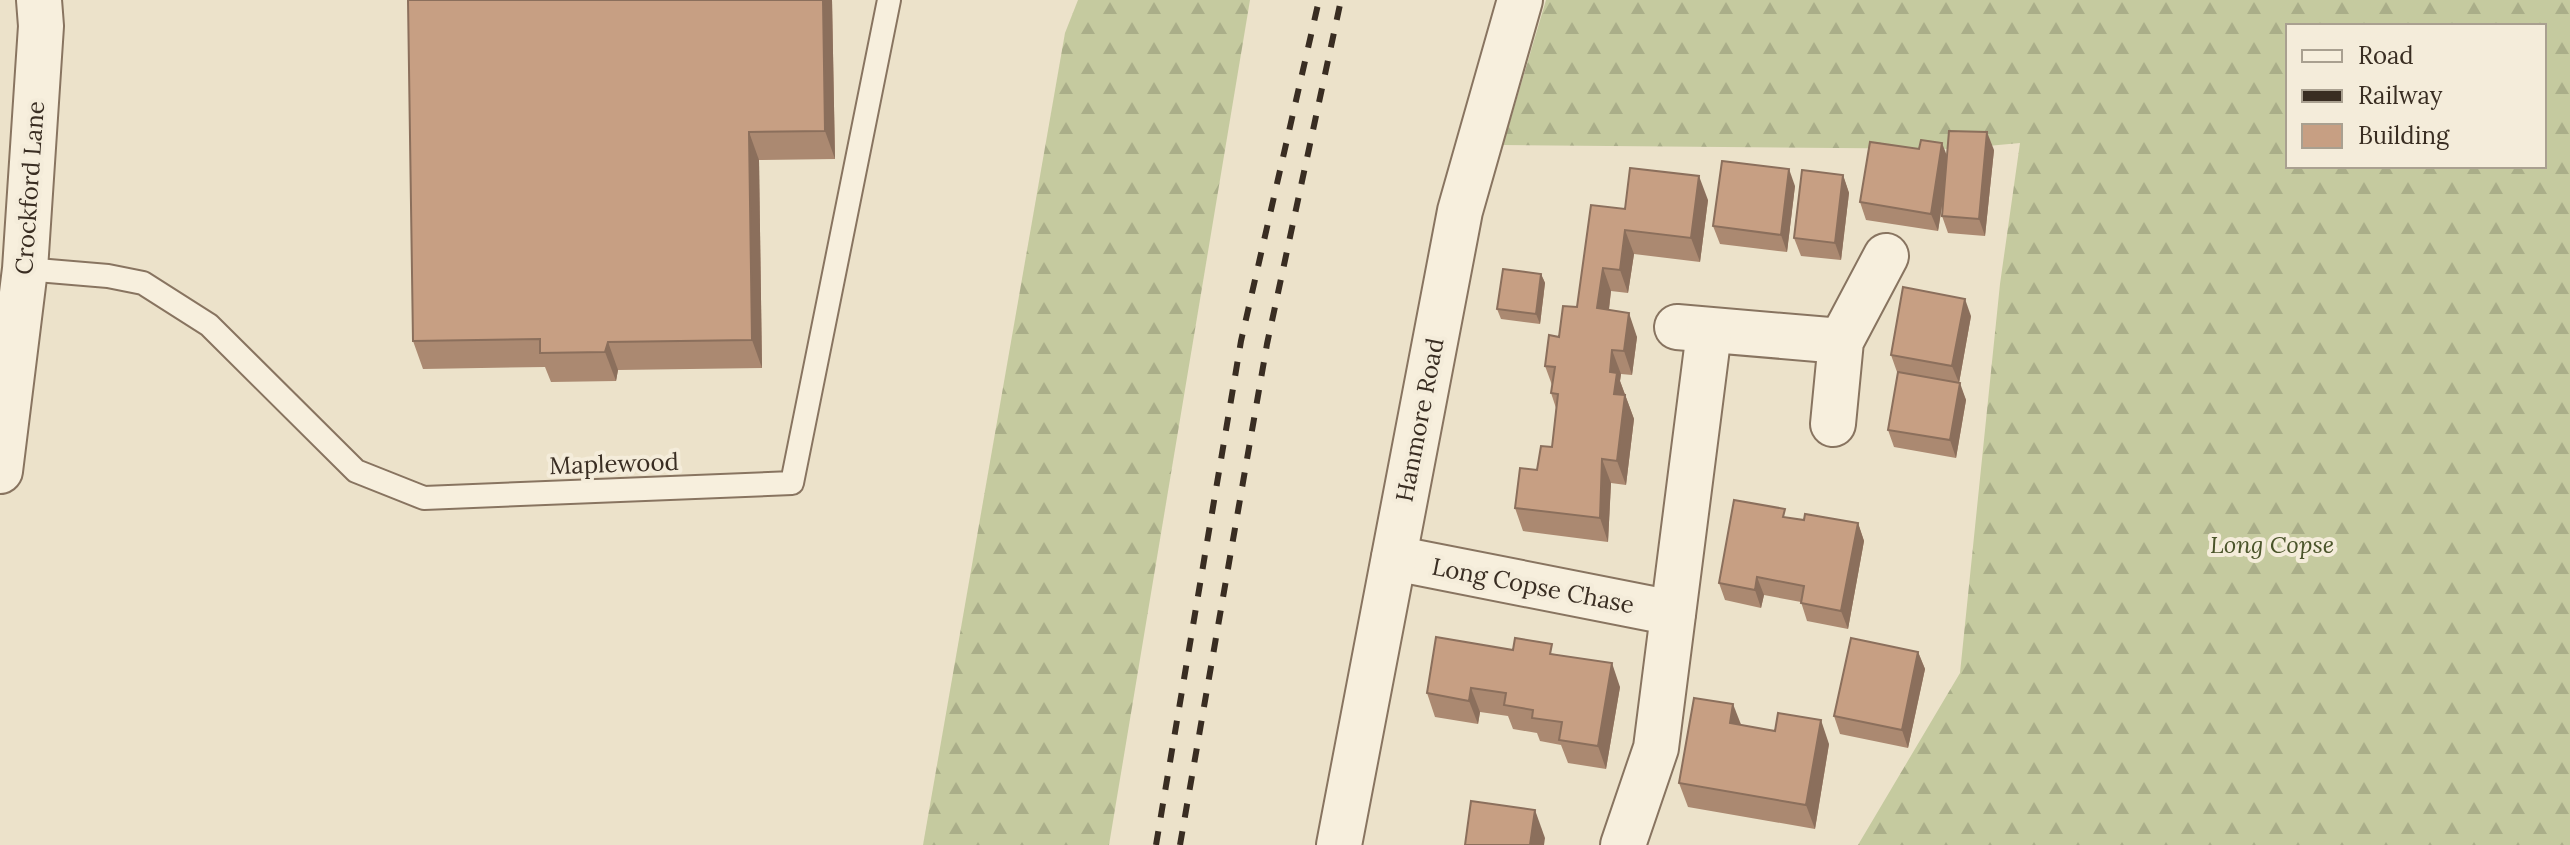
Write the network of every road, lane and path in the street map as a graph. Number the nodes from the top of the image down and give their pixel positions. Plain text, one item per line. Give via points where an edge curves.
1 (39, 0) edge
2 (889, 0) edge
3 (1520, 0) edge
4 (1886, 256) dead end
5 (25, 269) junction
6 (1841, 341) junction
7 (1833, 424) dead end
8 (0, 471) edge
9 (1394, 558) junction
10 (1673, 613) junction
11 (1339, 845) edge
12 (1623, 845) edge

1 - 5 street, Crockford Lane
2 - 5 lane, Maplewood via 792,483 424,498 356,471 209,325 143,283
3 - 9 street, Hanmore Road via 1460,211
4 - 6 street
5 - 8 street, Crockford Lane
6 - 7 street
6 - 10 street via 1693,329
9 - 10 street, Long Copse Chase
9 - 11 street, Hanmore Road
10 - 12 street via 1656,748

